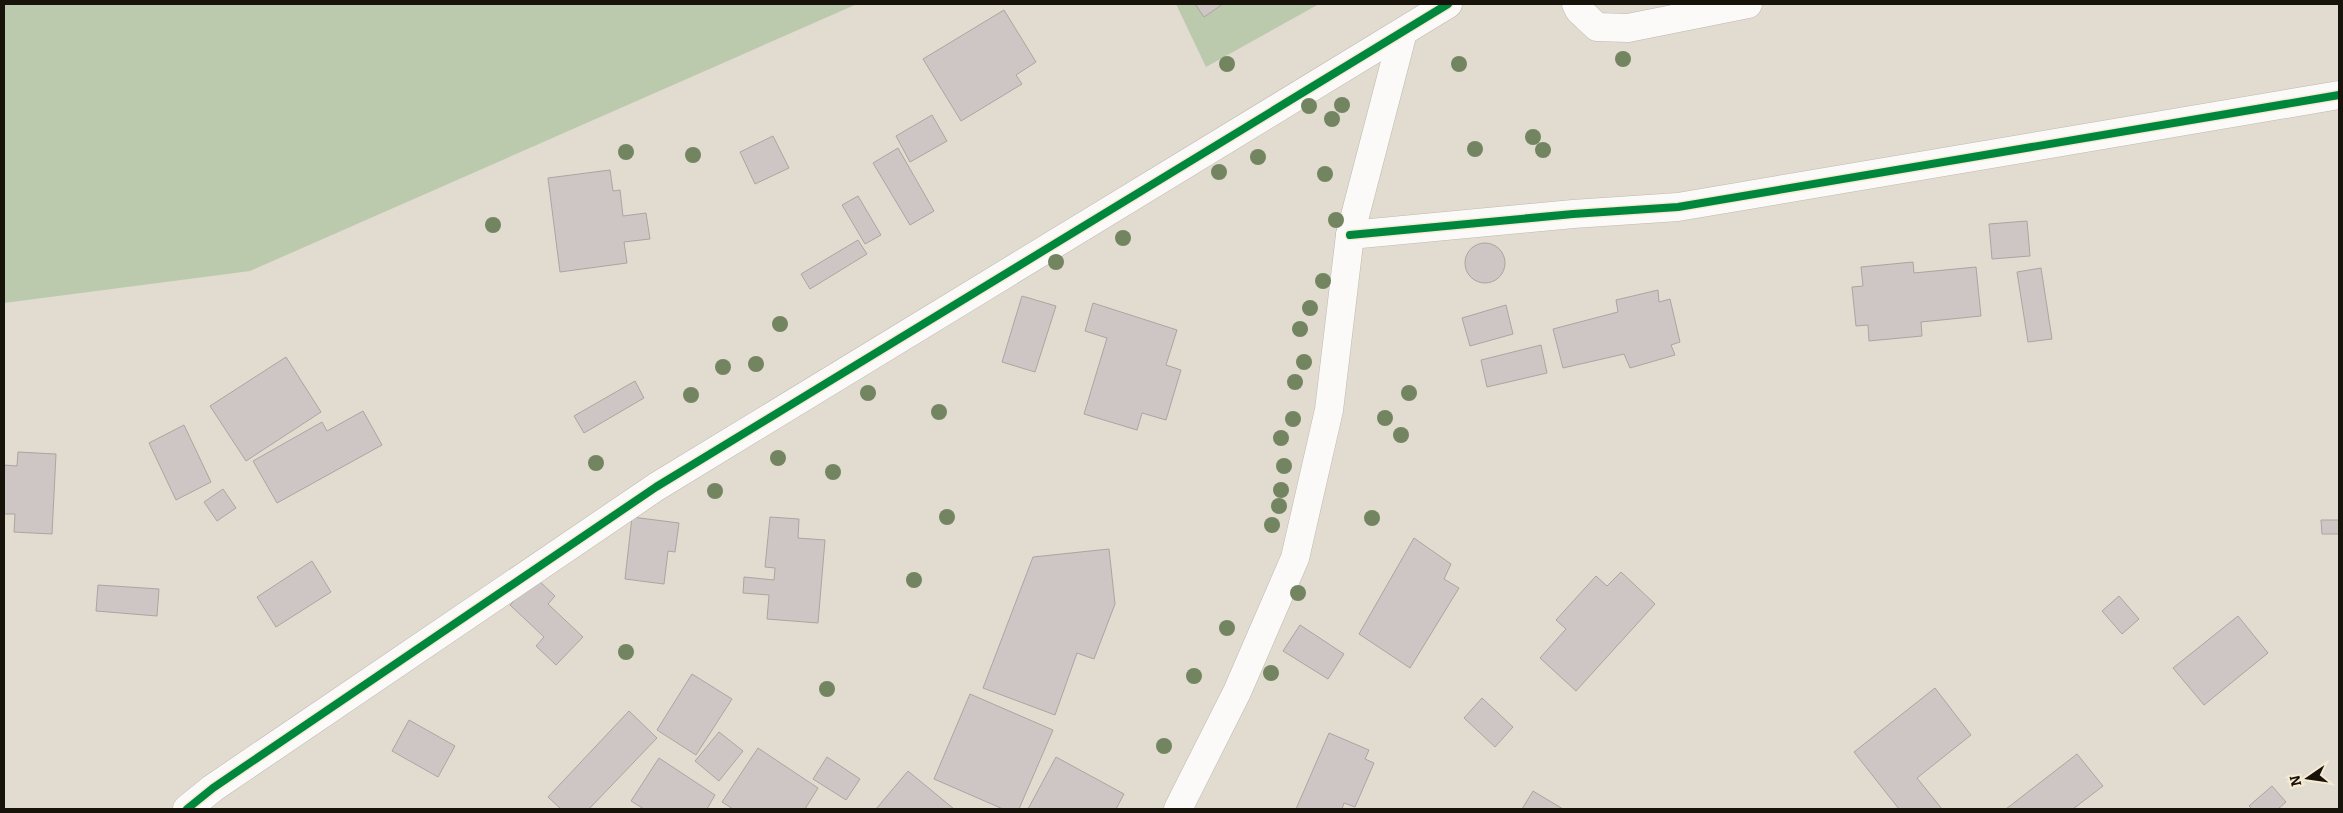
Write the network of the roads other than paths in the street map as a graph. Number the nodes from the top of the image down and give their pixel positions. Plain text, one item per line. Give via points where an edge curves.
1 (1448, 4) edge
2 (1576, 4) edge
3 (1748, 4) edge
4 (1403, 32) junction
5 (2339, 95) edge
6 (1350, 236) junction
7 (187, 809) edge
8 (1178, 809) edge

1 - 4 street
2 - 3 street via 1597,27 1628,28
4 - 6 street
4 - 7 street via 656,487 213,788
5 - 6 street via 1678,207
6 - 8 street via 1330,410 1295,558 1237,692

